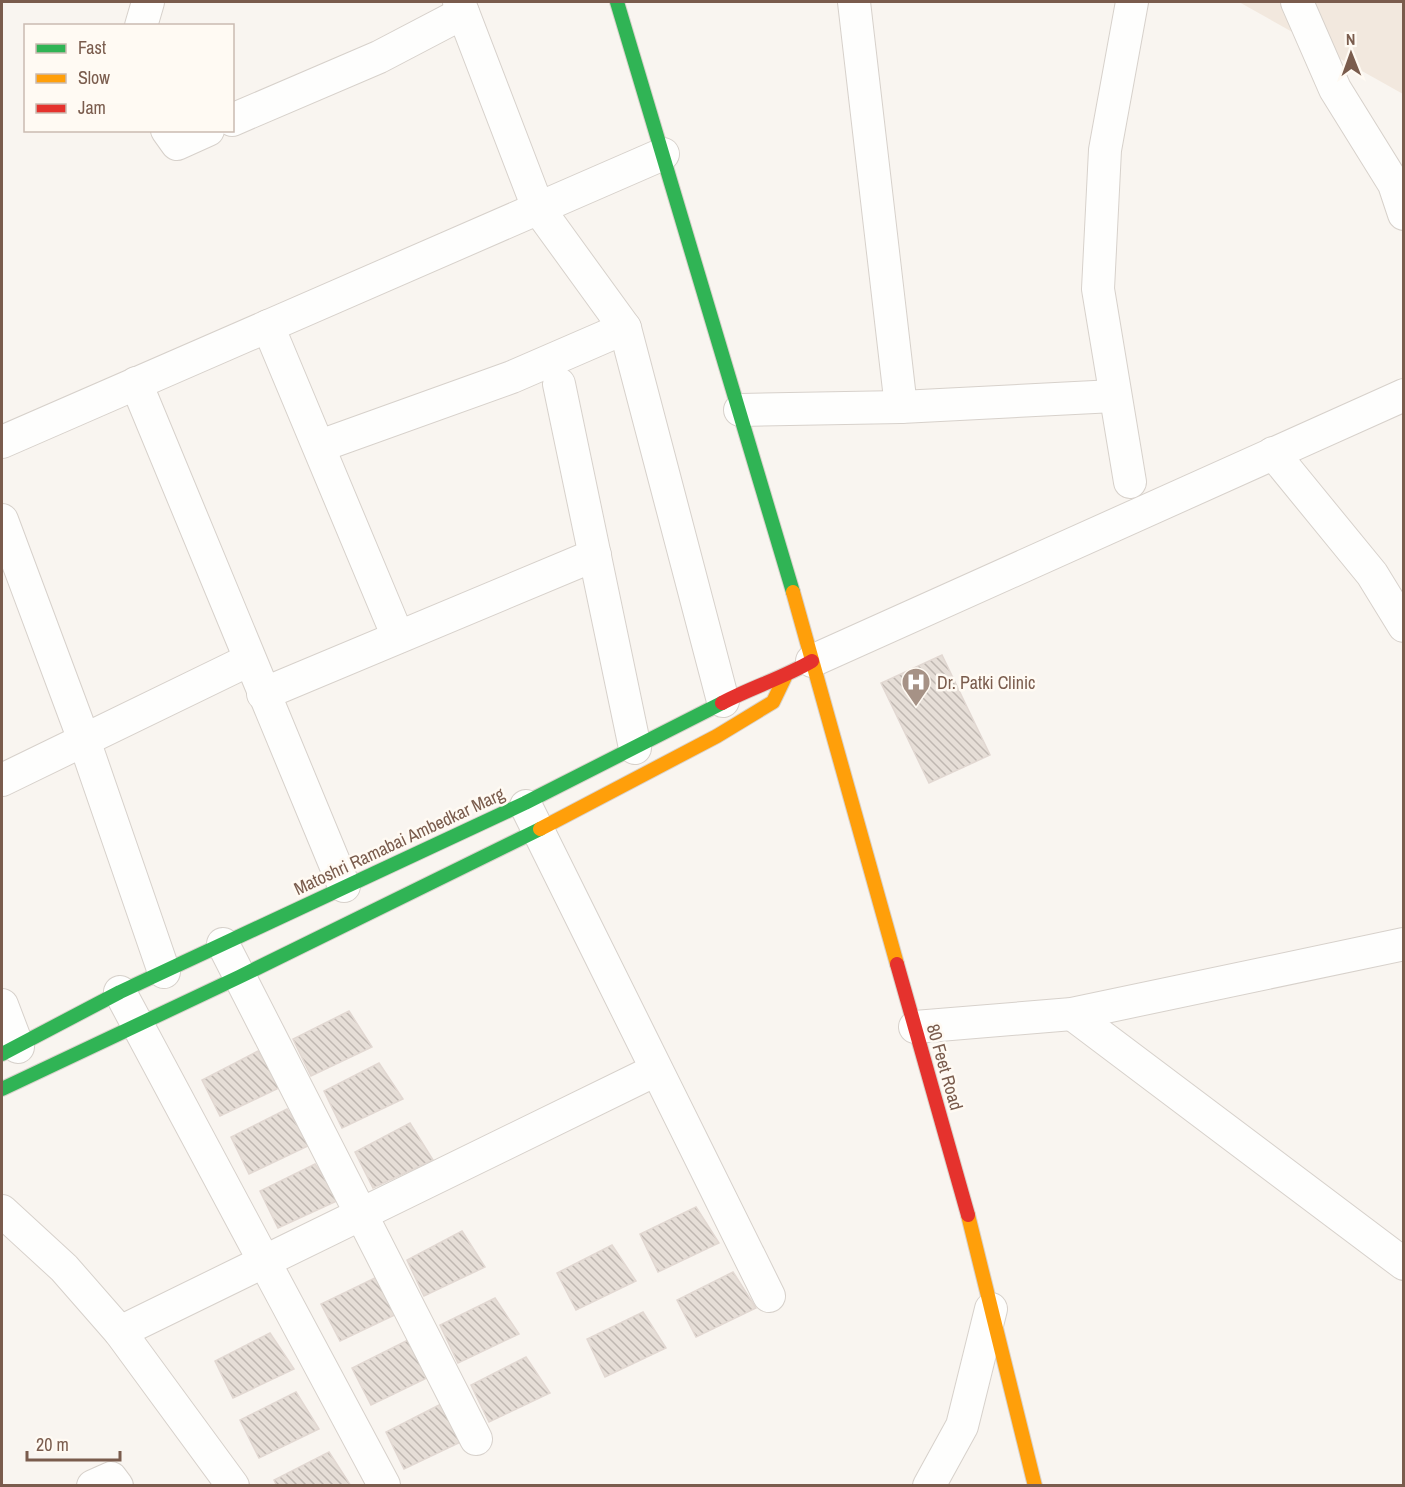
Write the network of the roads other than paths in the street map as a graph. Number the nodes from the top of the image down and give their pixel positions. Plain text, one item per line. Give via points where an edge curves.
1 (148, 2) edge
2 (617, 2) edge
3 (854, 2) edge
4 (1132, 2) edge
5 (1297, 2) edge
6 (461, 7) edge
7 (142, 24) edge
8 (234, 119) edge
9 (168, 132) edge
10 (204, 132) edge
11 (663, 154) junction
12 (538, 208) junction
13 (1404, 214) edge
14 (268, 326) junction
15 (625, 328) junction
16 (136, 383) junction
17 (559, 384) dead end
18 (1404, 394) edge
19 (1114, 396) junction
20 (901, 407) junction
21 (740, 410) junction
22 (2, 442) edge
23 (320, 446) junction
24 (1273, 453) junction
25 (1130, 482) dead end
26 (2, 520) edge
27 (595, 555) junction
28 (1404, 626) edge
29 (398, 637) junction
30 (249, 660) junction
31 (812, 661) junction
32 (785, 677) junction
33 (263, 694) junction
34 (723, 701) junction
35 (84, 740) junction
36 (635, 748) junction
37 (2, 780) edge
38 (525, 803) junction
39 (538, 830) junction
40 (344, 886) junction
41 (223, 944) junction
42 (1404, 944) edge
43 (164, 972) junction
44 (239, 977) junction
45 (120, 992) junction
46 (2, 1005) edge
47 (1072, 1014) junction
48 (137, 1023) junction
49 (915, 1027) junction
50 (10, 1051) edge
51 (656, 1070) junction
52 (2, 1089) edge
53 (2, 1211) edge
54 (359, 1215) junction
55 (264, 1262) junction
56 (1404, 1264) edge
57 (769, 1296) dead end
58 (991, 1309) junction
59 (120, 1332) junction
60 (476, 1439) dead end
61 (93, 1485) edge
62 (117, 1485) edge
63 (233, 1485) edge
64 (384, 1485) edge
65 (929, 1485) edge
66 (1035, 1485) edge

1 - 7 street
2 - 11 street, 80 Feet Road
3 - 20 street
4 - 19 street via 1106,150 1098,290
5 - 13 street via 1335,89 1394,184
6 - 8 street via 379,57
6 - 12 street
9 - 10 street via 177,144
11 - 12 street
11 - 21 street, 80 Feet Road
12 - 14 street
12 - 15 street
14 - 16 street
14 - 23 street
15 - 23 street via 512,376
15 - 34 street
16 - 22 street
16 - 30 street
17 - 27 street
18 - 24 street
19 - 20 street
19 - 25 street
20 - 21 street
21 - 31 street, 80 Feet Road
23 - 29 street
24 - 28 street via 1372,574
24 - 31 street
26 - 35 street
27 - 29 street
27 - 36 street
29 - 33 street
30 - 33 street
30 - 35 street
31 - 32 street, Matoshri Ramabai Ambedkar Marg
31 - 49 street, 80 Feet Road
32 - 34 street, Matoshri Ramabai Ambedkar Marg
32 - 39 street via 772,702 717,736
33 - 40 street
34 - 36 street, Matoshri Ramabai Ambedkar Marg
35 - 37 street
35 - 43 street
36 - 38 street, Matoshri Ramabai Ambedkar Marg
38 - 39 street
38 - 40 street, Matoshri Ramabai Ambedkar Marg
39 - 44 street
39 - 51 street
40 - 41 street, Matoshri Ramabai Ambedkar Marg
41 - 43 street, Matoshri Ramabai Ambedkar Marg
41 - 44 street
42 - 47 street
43 - 45 street, Matoshri Ramabai Ambedkar Marg
44 - 48 street
44 - 54 street
45 - 48 street
45 - 50 street, Matoshri Ramabai Ambedkar Marg
46 - 50 street
47 - 49 street
47 - 56 street
48 - 52 street
48 - 55 street
49 - 58 street, 80 Feet Road
51 - 54 street
51 - 57 street
53 - 59 street via 64,1268
54 - 55 street
54 - 60 street
55 - 59 street
55 - 64 street
58 - 65 street via 962,1426
58 - 66 street, 80 Feet Road
59 - 63 street
61 - 62 street via 111,1478

